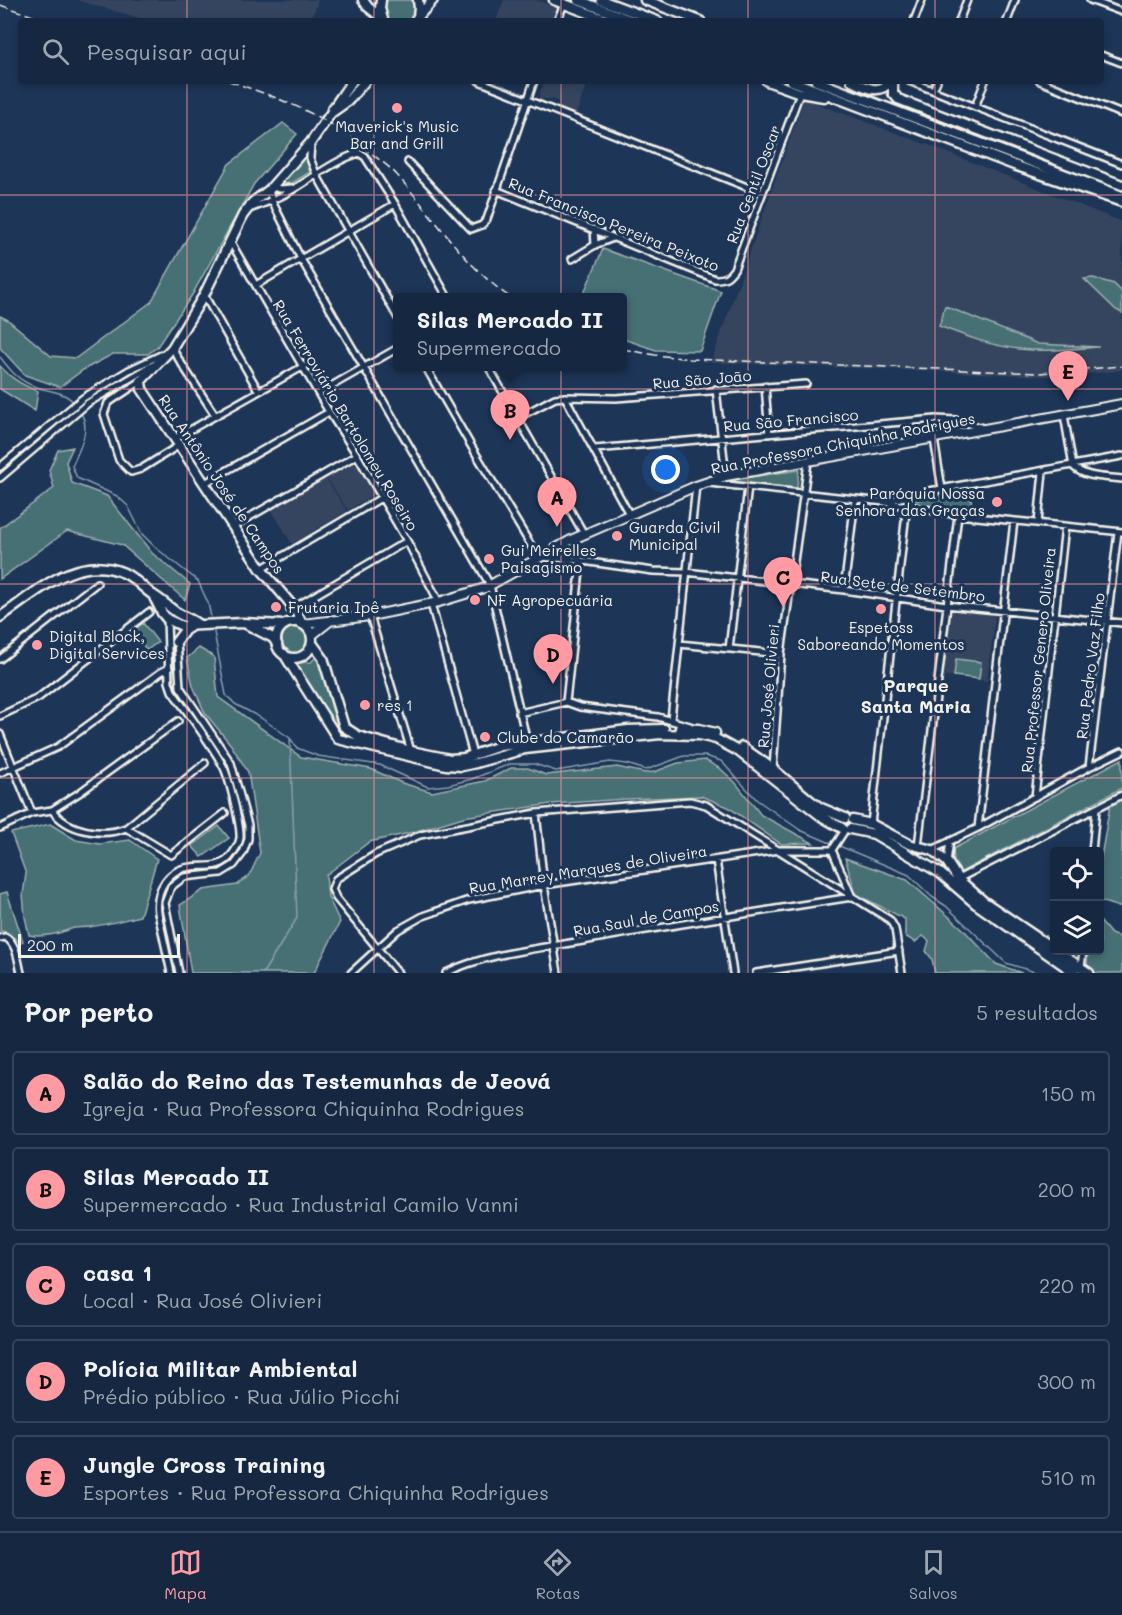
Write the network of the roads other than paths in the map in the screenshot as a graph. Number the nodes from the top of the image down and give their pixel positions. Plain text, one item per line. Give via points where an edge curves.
1 (363, 0) edge
2 (381, 0) edge
3 (417, 0) edge
4 (433, 0) edge
5 (554, 0) edge
6 (578, 0) edge
7 (601, 0) edge
8 (645, 0) edge
9 (922, 0) edge
10 (967, 0) edge
11 (1015, 0) edge
12 (1090, 0) edge
13 (564, 4) junction
14 (1122, 12) edge
15 (382, 18) edge
16 (383, 18) edge
17 (416, 18) edge
18 (417, 18) edge
19 (558, 18) edge
20 (601, 18) edge
21 (625, 18) edge
22 (649, 18) edge
23 (692, 18) edge
24 (915, 18) edge
25 (960, 18) edge
26 (1009, 18) edge
27 (1104, 56) edge
28 (1122, 63) edge
29 (350, 84) edge
30 (361, 84) edge
31 (487, 84) edge
32 (533, 84) edge
33 (775, 84) edge
34 (800, 84) edge
35 (824, 84) edge
36 (860, 84) edge
37 (889, 84) edge
38 (892, 84) edge
39 (917, 84) edge
40 (936, 84) edge
41 (984, 84) edge
42 (1047, 84) edge
43 (933, 90) junction
44 (800, 93) junction
45 (527, 100) junction
46 (847, 101) junction
47 (975, 107) junction
48 (331, 113) junction
49 (1122, 114) edge
50 (311, 142) junction
51 (408, 162) dead end
52 (1122, 164) edge
53 (316, 174) junction
54 (1122, 185) edge
55 (296, 188) junction
56 (270, 189) junction
57 (496, 190) junction
58 (762, 194) junction
59 (1122, 196) edge
60 (272, 201) junction
61 (1122, 202) edge
62 (394, 204) junction
63 (248, 210) junction
64 (594, 229) junction
65 (348, 230) junction
66 (613, 237) junction
67 (230, 241) junction
68 (595, 245) junction
69 (301, 259) junction
70 (572, 259) dead end
71 (723, 279) joint
72 (256, 285) junction
73 (446, 293) edge
74 (204, 295) junction
75 (393, 309) edge
76 (171, 349) junction
77 (393, 351) edge
78 (156, 364) junction
79 (304, 366) junction
80 (364, 367) junction
81 (428, 371) edge
82 (491, 371) edge
83 (142, 378) junction
84 (806, 384) dead end
85 (765, 386) junction
86 (716, 389) junction
87 (258, 390) junction
88 (319, 393) junction
89 (565, 397) junction
90 (1122, 404) edge
91 (329, 412) junction
92 (215, 415) junction
93 (1064, 416) junction
94 (517, 418) junction
95 (988, 429) junction
96 (769, 434) junction
97 (722, 438) junction
98 (934, 439) junction
99 (176, 442) junction
100 (595, 449) junction
101 (357, 455) junction
102 (1122, 456) edge
103 (808, 462) junction
104 (1073, 466) junction
105 (0, 467) edge
106 (1042, 472) junction
107 (726, 477) junction
108 (0, 478) edge
109 (1122, 478) edge
110 (206, 483) junction
111 (705, 483) junction
112 (696, 486) junction
113 (748, 487) junction
114 (942, 489) junction
115 (804, 494) junction
116 (908, 495) junction
117 (381, 498) junction
118 (855, 500) junction
119 (884, 502) junction
120 (906, 505) junction
121 (629, 514) junction
122 (958, 514) junction
123 (1014, 520) junction
124 (1038, 523) junction
125 (234, 526) junction
126 (1065, 526) junction
127 (1120, 532) edge
128 (584, 534) junction
129 (407, 541) junction
130 (562, 545) junction
131 (538, 557) junction
132 (569, 559) junction
133 (581, 561) junction
134 (261, 569) junction
135 (687, 572) junction
136 (737, 578) junction
137 (97, 583) dead end
138 (790, 584) junction
139 (490, 585) junction
140 (844, 590) junction
141 (153, 595) junction
142 (896, 597) junction
143 (435, 603) junction
144 (946, 605) junction
145 (292, 608) junction
146 (174, 610) junction
147 (1004, 611) junction
148 (149, 612) dead end
149 (183, 616) junction
150 (370, 616) junction
151 (1055, 616) junction
152 (0, 617) edge
153 (167, 619) junction
154 (333, 619) junction
155 (1108, 622) junction
156 (243, 623) junction
157 (1122, 623) edge
158 (303, 624) junction
159 (285, 625) junction
160 (182, 626) junction
161 (198, 626) junction
162 (312, 639) junction
163 (176, 642) junction
164 (277, 644) junction
165 (679, 644) junction
166 (729, 649) junction
167 (284, 654) junction
168 (781, 654) junction
169 (0, 659) edge
170 (168, 661) junction
171 (177, 661) junction
172 (169, 672) junction
173 (178, 674) junction
174 (566, 702) junction
175 (519, 713) junction
176 (0, 716) edge
177 (671, 720) junction
178 (178, 721) dead end
179 (699, 729) junction
180 (0, 734) edge
181 (528, 742) junction
182 (411, 751) junction
183 (1122, 751) edge
184 (226, 755) junction
185 (474, 756) junction
186 (219, 760) junction
187 (205, 763) dead end
188 (1089, 766) junction
189 (14, 767) junction
190 (773, 770) junction
191 (0, 773) edge
192 (1122, 795) edge
193 (1035, 797) junction
194 (1096, 809) junction
195 (52, 810) junction
196 (32, 813) junction
197 (225, 813) dead end
198 (536, 813) junction
199 (871, 824) junction
200 (846, 827) junction
201 (0, 828) edge
202 (126, 828) junction
203 (978, 828) junction
204 (950, 841) junction
205 (918, 846) junction
206 (1092, 847) edge
207 (833, 849) junction
208 (779, 850) junction
209 (932, 850) junction
210 (716, 860) junction
211 (947, 862) junction
212 (940, 873) junction
213 (958, 879) junction
214 (544, 885) junction
215 (852, 897) junction
216 (725, 916) junction
217 (0, 938) edge
218 (555, 946) junction
219 (1050, 946) edge
220 (378, 948) junction
221 (899, 951) junction
222 (1062, 955) edge
223 (1082, 955) edge
224 (1078, 970) edge
225 (21, 973) edge
226 (171, 973) edge
227 (179, 973) edge
228 (351, 973) edge
229 (398, 973) edge
230 (446, 973) edge
231 (558, 973) edge
232 (733, 973) edge
233 (756, 973) edge
234 (902, 973) edge
235 (1089, 973) edge

1 - 15 main road
2 - 16 main road
3 - 17 main road
4 - 18 main road
5 - 13 main road
6 - 21 main road
7 - 22 main road
8 - 23 main road
9 - 24 street
10 - 25 street
11 - 26 street
12 - 14 street
13 - 19 street
13 - 20 main road
27 - 28 street
29 - 48 main road
30 - 48 main road
31 - 45 street
32 - 45 street
33 - 44 main road
34 - 46 main road
35 - 59 main road
36 - 37 main road via 876,90
38 - 54 main road via 898,99
39 - 43 street
40 - 43 street
41 - 47 street
42 - 49 street
43 - 47 street
44 - 46 main road
44 - 58 street, Rua Gentil Oscar
45 - 57 street
45 - 58 street
46 - 61 main road
47 - 52 street
48 - 50 main road
50 - 53 street via 310,158
50 - 56 main road
51 - 57 street via 471,229 487,219
53 - 55 street
53 - 62 street via 359,153
53 - 65 street
55 - 56 street
55 - 60 street
56 - 60 street
56 - 63 main road
57 - 64 street, Rua Francisco Pereira Peixoto
58 - 71 street, Rua Gentil Oscar via 734,269
60 - 63 street
60 - 69 street
62 - 65 street
62 - 73 street
63 - 67 main road
64 - 66 street, Rua Francisco Pereira Peixoto
64 - 68 street
65 - 69 street
65 - 75 street
66 - 68 street
66 - 71 street, Rua Francisco Pereira Peixoto
67 - 72 street, Rua Ferroviário Bartolomeu Roseiro
67 - 74 main road
68 - 70 street
69 - 72 street
69 - 80 street
72 - 79 street, Rua Ferroviário Bartolomeu Roseiro
74 - 76 main road
74 - 87 street
76 - 78 main road
76 - 92 street
76 - 105 street via 83,398
77 - 80 street
78 - 83 main road
78 - 108 street via 87,403
79 - 87 street
79 - 88 street, Rua Ferroviário Bartolomeu Roseiro
80 - 88 street
80 - 139 street
81 - 131 street
82 - 94 street
83 - 99 main road, Rua Antônio José de Campos via 142,389
83 - 99 street via 105,408 119,460 131,472 141,469
84 - 85 street, Rua São João
85 - 86 street, Rua São João
85 - 96 street
86 - 89 street, Rua São João via 616,398
86 - 97 street
87 - 92 street
88 - 91 street, Rua Ferroviário Bartolomeu Roseiro
89 - 94 street via 555,398
89 - 100 street
90 - 93 main road, Rua Professora Chiquinha Rodrigues
91 - 101 street, Rua Ferroviário Bartolomeu Roseiro
91 - 110 street
92 - 99 street
93 - 95 main road, Rua Professora Chiquinha Rodrigues
93 - 104 street
94 - 128 street
95 - 96 street, Rua São Francisco via 936,419
95 - 98 main road, Rua Professora Chiquinha Rodrigues
96 - 97 street, Rua São Francisco
97 - 100 street, Rua São Francisco
97 - 107 street
98 - 103 main road, Rua Professora Chiquinha Rodrigues
98 - 114 street
99 - 110 main road, Rua Antônio José de Campos
100 - 121 street
101 - 117 street, Rua Ferroviário Bartolomeu Roseiro
101 - 125 street
102 - 104 street
103 - 107 main road, Rua Professora Chiquinha Rodrigues
103 - 115 street, Rua José Olivieri
104 - 106 street
104 - 109 street via 1086,474
106 - 114 street
106 - 124 street
107 - 111 main road, Rua Professora Chiquinha Rodrigues
110 - 125 main road, Rua Antônio José de Campos
111 - 112 main road, Rua Professora Chiquinha Rodrigues
111 - 113 street
112 - 121 main road, Rua Professora Chiquinha Rodrigues
112 - 135 street
113 - 115 street
113 - 136 street
114 - 116 street
115 - 118 street
115 - 138 street, Rua José Olivieri
116 - 119 street
116 - 120 street
117 - 129 street, Rua Ferroviário Bartolomeu Roseiro
117 - 134 street
118 - 119 street
118 - 140 street
119 - 120 street
120 - 122 street
120 - 142 street
121 - 128 main road, Rua Professora Chiquinha Rodrigues
122 - 123 street
122 - 144 street
123 - 124 street
123 - 147 street
124 - 126 street
125 - 134 main road, Rua Antônio José de Campos
126 - 127 street
126 - 151 street, Rua Professor Genero Oliveira
127 - 155 street, Rua Pedro Vaz Filho
128 - 130 main road, Rua Professora Chiquinha Rodrigues
129 - 143 street, Rua Ferroviário Bartolomeu Roseiro
129 - 145 street
130 - 131 main road, Rua Professora Chiquinha Rodrigues
130 - 132 main road
131 - 132 street, Rua Sete de Setembro
131 - 139 main road, Rua Professora Chiquinha Rodrigues
132 - 133 street, Rua Sete de Setembro
133 - 135 street, Rua Sete de Setembro
133 - 174 street
134 - 145 main road, Rua Antônio José de Campos
135 - 136 street, Rua Sete de Setembro
135 - 165 street
136 - 138 street, Rua Sete de Setembro
136 - 166 street
137 - 169 street
138 - 140 street, Rua Sete de Setembro
138 - 168 street, Rua José Olivieri
139 - 143 main road, Rua Professora Chiquinha Rodrigues
139 - 175 street
140 - 142 street, Rua Sete de Setembro
141 - 146 main road
141 - 152 main road via 121,572 75,569
141 - 153 main road
142 - 144 street, Rua Sete de Setembro
142 - 199 street
143 - 150 main road, Rua Professora Chiquinha Rodrigues
143 - 185 street, Rua Ferroviário Bartolomeu Roseiro
144 - 147 street, Rua Sete de Setembro
144 - 205 street
145 - 158 main road, Rua Antônio José de Campos
145 - 159 main road
146 - 149 main road
146 - 153 main road
147 - 151 street, Rua Sete de Setembro
147 - 203 street
148 - 176 street via 38,698
149 - 160 main road
149 - 161 main road
150 - 154 main road, Rua Professora Chiquinha Rodrigues
150 - 182 street
151 - 155 street, Rua Sete de Setembro
151 - 193 street, Rua Professor Genero Oliveira
153 - 160 main road
153 - 170 street
154 - 158 main road, Rua Professora Chiquinha Rodrigues
154 - 162 main road
155 - 157 street, Rua Sete de Setembro
155 - 188 street, Rua Pedro Vaz Filho
156 - 159 main road
156 - 161 main road
156 - 164 main road via 273,638
158 - 159 main road
158 - 162 main road
159 - 164 main road via 278,633
160 - 161 main road
160 - 163 street
161 - 163 main road via 185,630
162 - 167 main road via 310,649 300,656
162 - 182 main road via 324,658 344,727 358,736
163 - 171 street
164 - 167 main road
165 - 166 street
165 - 177 street
166 - 168 street
167 - 200 main road via 338,739 462,766 525,749 660,734 699,735 738,751 820,816
168 - 190 street, Rua José Olivieri
170 - 171 street
170 - 172 street
171 - 173 street
172 - 173 street via 173,676
172 - 186 street via 172,691
172 - 189 street via 161,672 58,747
173 - 184 street via 180,687
174 - 175 street
174 - 177 street
175 - 181 street
177 - 179 street
178 - 195 street
179 - 181 main road via 628,730
179 - 190 main road via 742,747
180 - 189 street
181 - 185 main road via 500,746
182 - 185 main road via 450,759
183 - 188 street
184 - 186 street
184 - 227 street via 234,769 248,839 243,854 222,873 184,877 171,887 165,903
186 - 226 street via 240,826 240,838 228,859 218,865 181,869 164,882 157,903
187 - 202 street
188 - 193 street
189 - 191 street
189 - 196 street
190 - 200 main road
192 - 194 street
193 - 203 street
194 - 206 street
194 - 213 street
195 - 196 street
195 - 202 street via 78,829 116,832
196 - 201 street
197 - 202 street via 171,855
198 - 208 street via 690,801 706,805
198 - 214 street
198 - 220 street via 413,837 336,879 332,889 336,898
199 - 200 main road
199 - 205 main road
200 - 207 street
200 - 212 main road via 874,834
203 - 204 street
204 - 209 street
204 - 211 street
205 - 209 main road
207 - 208 street, Rua Marrey Marques de Oliveira
207 - 215 street
208 - 210 street, Rua Marrey Marques de Oliveira
208 - 215 street
209 - 211 main road
210 - 214 street, Rua Marrey Marques de Oliveira
210 - 216 street
211 - 212 main road
211 - 213 main road
212 - 224 main road via 976,904
213 - 219 main road via 983,901
214 - 218 street
214 - 220 street, Rua Marrey Marques de Oliveira via 439,909 398,930
215 - 216 street, Rua Saul de Campos
215 - 221 street via 890,920
216 - 218 street, Rua Saul de Campos
216 - 232 street
217 - 225 street via 5,936 14,945
218 - 230 street, Rua Saul de Campos via 470,963
218 - 231 street
220 - 228 street, Rua Marrey Marques de Oliveira
220 - 229 street
221 - 233 street
221 - 234 street
222 - 224 main road
223 - 224 street
224 - 235 main road

